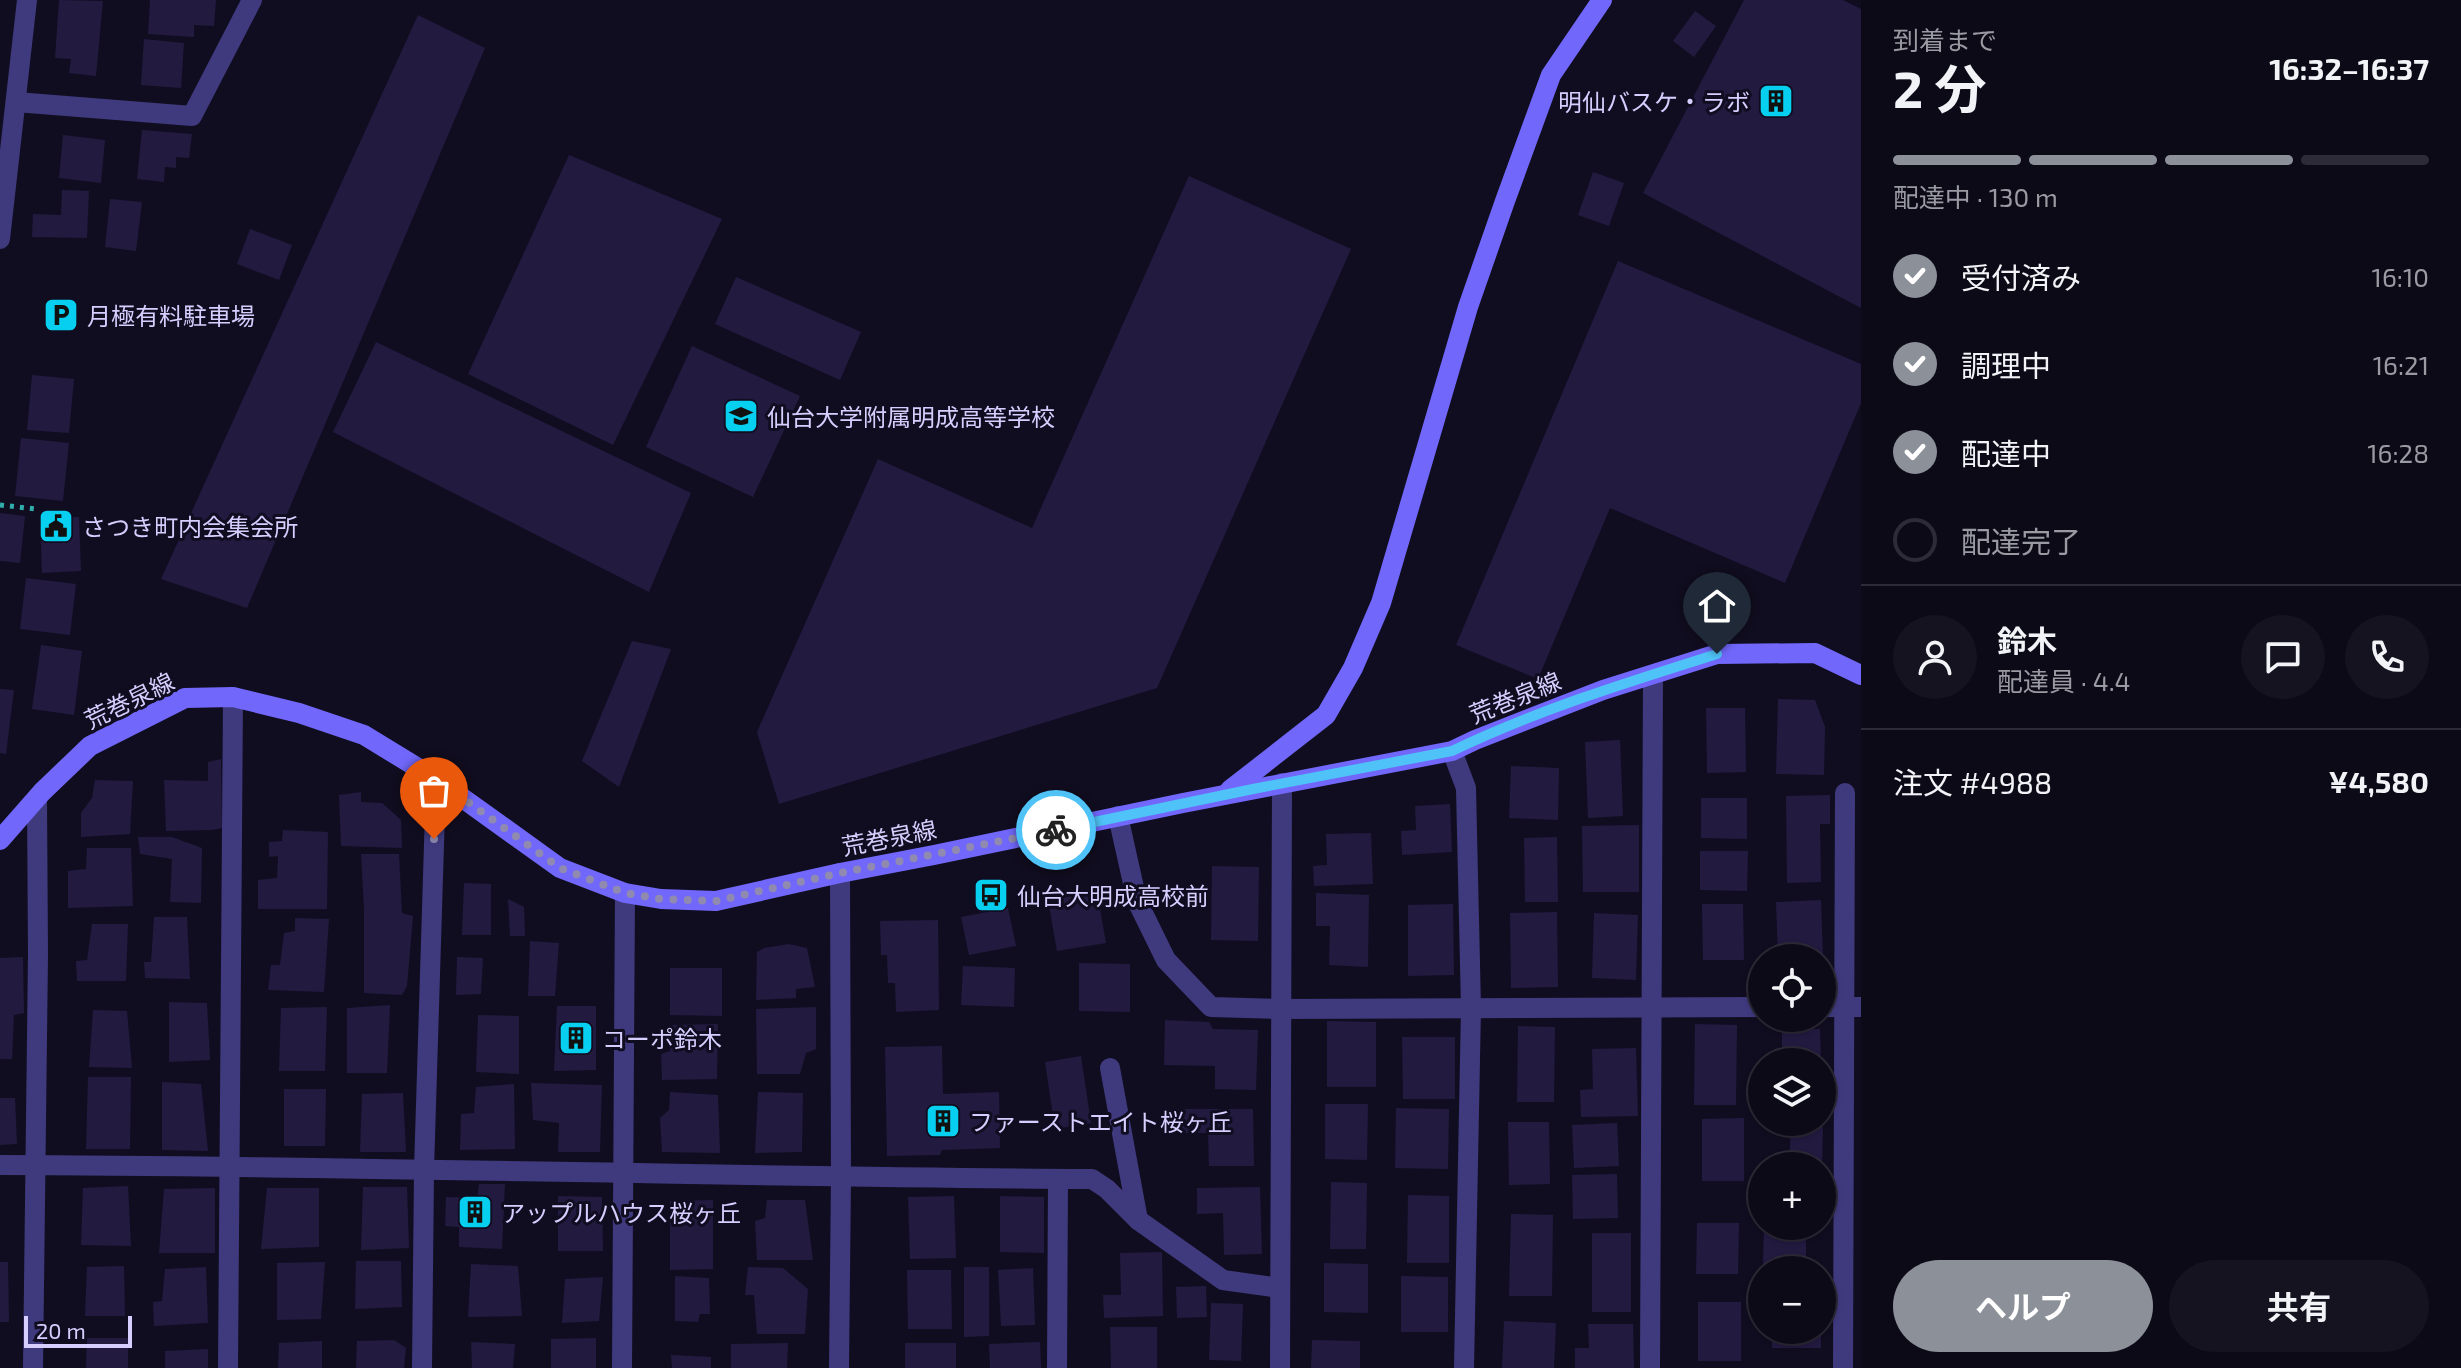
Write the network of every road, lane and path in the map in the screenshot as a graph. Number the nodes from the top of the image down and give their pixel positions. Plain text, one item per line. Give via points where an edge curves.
1 (27, 0) edge
2 (252, 0) edge
3 (1602, 0) edge
4 (16, 102) junction
5 (0, 239) edge
6 (0, 505) edge
7 (36, 509) dead end
8 (1653, 675) junction
9 (1861, 675) edge
10 (233, 697) junction
11 (1452, 751) junction
12 (436, 779) junction
13 (1282, 783) junction
14 (1845, 793) dead end
15 (1223, 795) junction
16 (37, 799) junction
17 (1118, 816) junction
18 (0, 840) edge
19 (840, 873) junction
20 (625, 893) junction
21 (1748, 1007) edge
22 (1852, 1007) edge
23 (1471, 1008) junction
24 (1651, 1008) junction
25 (1281, 1009) junction
26 (1110, 1068) dead end
27 (0, 1165) edge
28 (34, 1166) junction
29 (230, 1166) junction
30 (424, 1170) junction
31 (623, 1174) junction
32 (841, 1176) junction
33 (1058, 1179) junction
34 (1138, 1220) junction
35 (1280, 1288) junction
36 (33, 1368) edge
37 (228, 1368) edge
38 (422, 1368) edge
39 (622, 1368) edge
40 (839, 1368) edge
41 (1057, 1368) edge
42 (1280, 1368) edge
43 (1464, 1368) edge
44 (1650, 1368) edge
45 (1843, 1368) edge

1 - 4 street
2 - 4 street via 192,116
3 - 15 street via 1551,75 1468,307 1381,603 1353,668 1326,715
4 - 5 street
6 - 7 path
8 - 9 street, 荒巻泉線 via 1717,654 1815,653
8 - 11 street, 荒巻泉線
8 - 24 street
10 - 12 street, 荒巻泉線 via 364,735
10 - 16 street, 荒巻泉線 via 185,698 124,728 90,746
10 - 29 street
11 - 13 street, 荒巻泉線
11 - 23 street via 1466,788
12 - 20 street, 荒巻泉線 via 560,868
12 - 30 street
13 - 15 street, 荒巻泉線
13 - 25 street
14 - 22 street
15 - 17 street, 荒巻泉線
16 - 18 street, 荒巻泉線
16 - 28 street
17 - 19 street, 荒巻泉線
17 - 25 street via 1137,901 1166,960 1211,1007
19 - 20 street, 荒巻泉線 via 716,901
19 - 32 street
20 - 31 street
21 - 24 street
22 - 45 street
23 - 24 street
23 - 25 street
23 - 43 street
24 - 44 street
25 - 35 street
26 - 34 street
27 - 28 street
28 - 29 street
28 - 36 street
29 - 30 street
29 - 37 street
30 - 31 street
30 - 38 street
31 - 32 street
31 - 39 street
32 - 33 street
32 - 40 street
33 - 34 street via 1092,1179
33 - 41 street
34 - 35 street via 1223,1280
35 - 42 street

